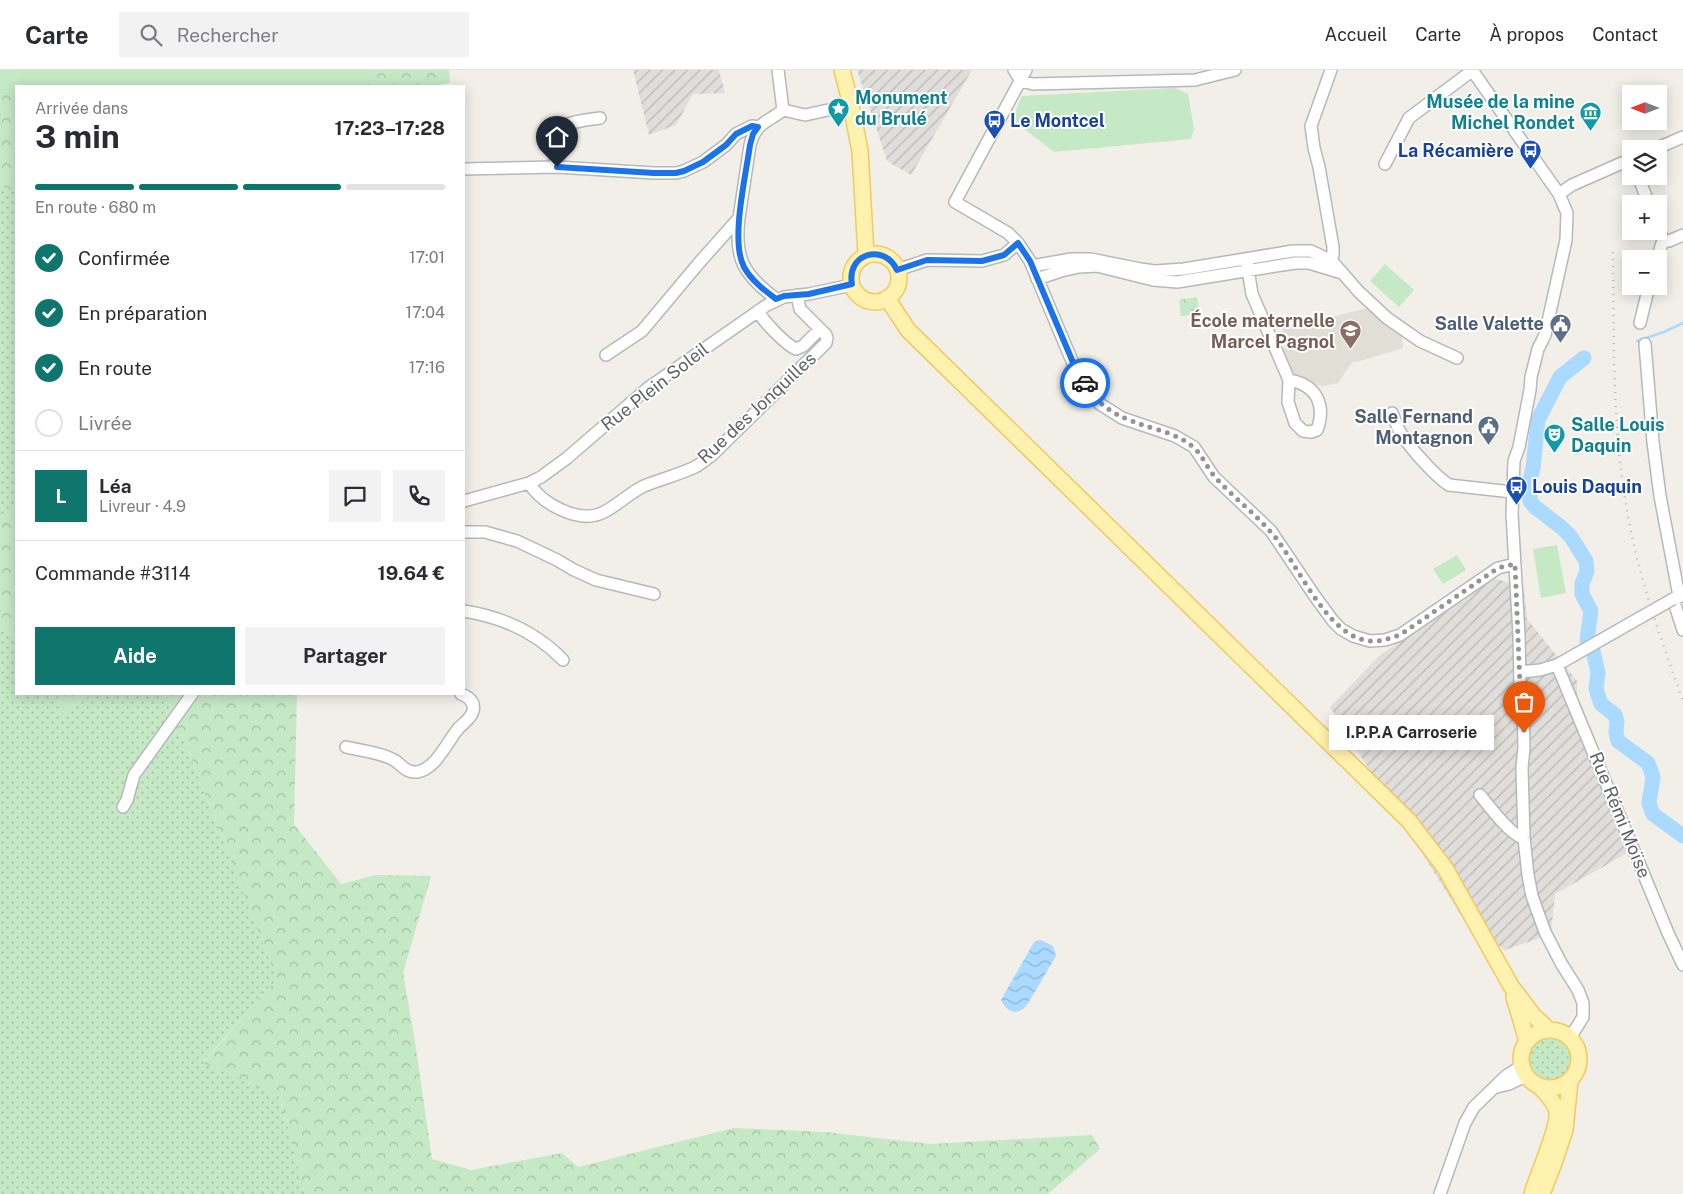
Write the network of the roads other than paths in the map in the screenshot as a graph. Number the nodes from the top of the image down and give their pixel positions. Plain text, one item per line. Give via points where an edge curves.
1 (778, 70) edge
2 (842, 70) edge
3 (1014, 70) edge
4 (1026, 70) edge
5 (1108, 70) edge
6 (1235, 70) edge
7 (1331, 70) edge
8 (1472, 70) edge
9 (1182, 75) edge
10 (1021, 81) junction
11 (1104, 83) junction
12 (852, 105) junction
13 (584, 108) dead end
14 (783, 110) junction
15 (600, 118) dead end
16 (587, 120) junction
17 (758, 127) junction
18 (1681, 137) edge
19 (1667, 143) edge
20 (1622, 163) edge
21 (1385, 164) dead end
22 (557, 167) junction
23 (465, 169) edge
24 (1559, 194) junction
25 (739, 218) junction
26 (1683, 235) edge
27 (1667, 239) edge
28 (1018, 243) junction
29 (866, 255) junction
30 (1247, 265) junction
31 (1330, 265) junction
32 (1032, 266) junction
33 (897, 270) junction
34 (1037, 279) junction
35 (852, 284) junction
36 (1647, 295) edge
37 (797, 296) junction
38 (887, 298) junction
39 (776, 299) junction
40 (758, 310) junction
41 (1640, 323) dead end
42 (820, 329) junction
43 (1645, 344) dead end
44 (606, 355) dead end
45 (1457, 358) dead end
46 (1289, 380) dead end
47 (1392, 413) dead end
48 (529, 483) junction
49 (1512, 492) junction
50 (465, 501) edge
51 (465, 532) edge
52 (1515, 564) junction
53 (654, 594) dead end
54 (1678, 597) edge
55 (465, 611) edge
56 (1683, 630) edge
57 (563, 660) dead end
58 (1557, 664) junction
59 (1520, 672) junction
60 (191, 695) edge
61 (463, 695) edge
62 (346, 747) dead end
63 (1480, 795) dead end
64 (123, 807) dead end
65 (1524, 838) junction
66 (1683, 966) edge
67 (1511, 986) junction
68 (1549, 1030) junction
69 (1570, 1038) junction
70 (1527, 1041) junction
71 (1524, 1070) junction
72 (1570, 1081) junction
73 (1540, 1087) junction
74 (1440, 1194) edge
75 (1532, 1194) edge
76 (1542, 1194) edge

1 - 14 street
2 - 12 main road
3 - 10 street
4 - 10 street
5 - 11 street
6 - 9 street via 1195,80
7 - 31 street via 1311,126 1333,247
8 - 21 street via 1409,118
8 - 24 street
9 - 11 street
10 - 11 street via 1033,84
10 - 28 street via 955,202 1001,228
12 - 14 street via 805,116
12 - 29 main road via 860,150
13 - 16 street
14 - 17 street
15 - 16 street
16 - 22 street via 559,128 553,141
17 - 22 street via 752,126 736,134 703,162 676,173
17 - 25 street via 750,145
18 - 19 street
20 - 24 street
22 - 23 street
24 - 49 street via 1567,212 1566,240 1545,336 1531,377 1514,461
25 - 39 street via 737,232 741,261 750,276
25 - 44 street via 642,331
26 - 27 street
28 - 32 street
28 - 33 street via 1004,255 982,261 927,260
29 - 33 main road via 887,257
29 - 35 main road via 852,270
30 - 31 street
30 - 32 street via 1154,271 1090,259 1071,259
30 - 34 street via 1177,282 1153,280 1097,266 1079,267
30 - 46 street via 1252,294
31 - 45 street via 1344,274 1387,318 1420,340
32 - 34 street
33 - 38 main road via 897,286
34 - 52 street via 1072,360 1091,394 1122,418 1175,436 1194,447 1214,477 1271,531 1333,621 1352,636 1370,642 1400,635 1498,568
35 - 37 street, Rue Plein Soleil
35 - 38 main road via 857,294 866,300
36 - 41 street
37 - 39 street, Rue Plein Soleil
37 - 42 street, Rue des Jonquilles via 800,309
38 - 67 main road via 908,330 1409,821 1445,868
39 - 40 street, Rue Plein Soleil
40 - 42 street via 764,320 796,349
40 - 48 street, Rue Plein Soleil via 648,388 567,458
42 - 48 street, Rue des Jonquilles via 826,335 826,344 711,456 695,467 662,478 592,516 571,513 551,504
43 - 54 street via 1660,496
47 - 49 street via 1398,430 1434,474 1449,485
48 - 50 street, Rue Plein Soleil
49 - 52 street
51 - 53 street via 485,532 517,541 596,580
52 - 59 street
54 - 56 street
54 - 58 street, bridge
55 - 57 street via 504,620 536,637
58 - 59 street
58 - 66 street, Rue Rémi Moïse
59 - 65 street
60 - 64 street via 134,774
61 - 62 street via 472,703 472,715 427,768 408,771 386,757
63 - 65 street via 1517,837
65 - 69 street via 1529,880 1539,916 1583,1003 1583,1017
67 - 68 main road
67 - 70 main road
68 - 69 main road
68 - 70 main road via 1541,1031
69 - 72 main road via 1576,1045 1579,1064
70 - 71 main road via 1521,1057
71 - 73 main road
71 - 74 street via 1506,1076 1474,1106 1464,1123
72 - 73 main road via 1561,1086
72 - 76 main road via 1565,1130
73 - 75 main road via 1557,1112 1555,1129

